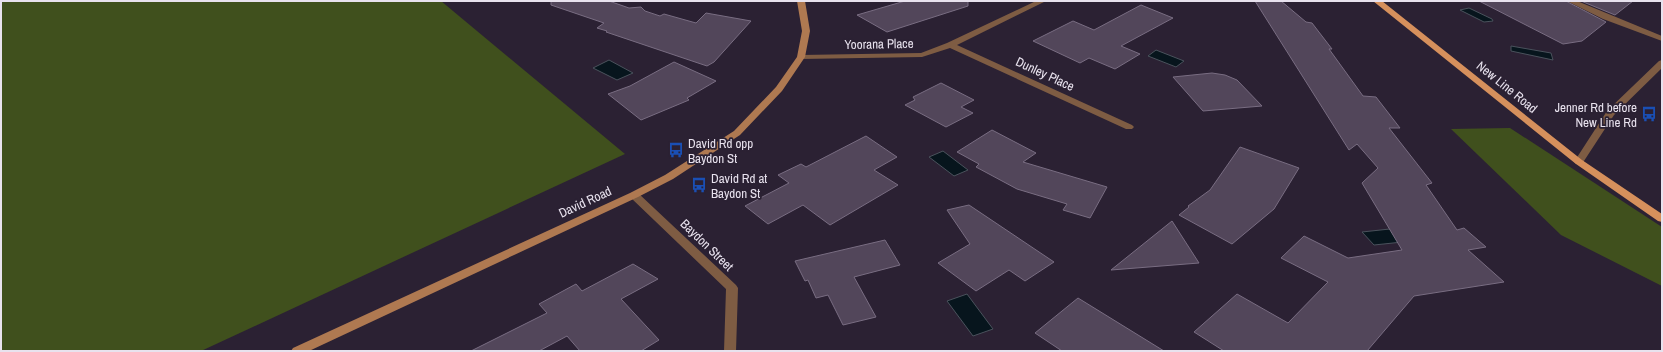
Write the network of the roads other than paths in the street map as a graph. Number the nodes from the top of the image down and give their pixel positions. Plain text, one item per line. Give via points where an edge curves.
1 (801, 1) edge
2 (1042, 1) edge
3 (1377, 1) edge
4 (1571, 1) edge
5 (1662, 39) edge
6 (950, 45) junction
7 (801, 57) junction
8 (1662, 63) edge
9 (1129, 128) dead end
10 (1579, 162) junction
11 (634, 195) junction
12 (1662, 219) edge
13 (297, 351) edge
14 (730, 351) edge

1 - 7 street, David Road via 806,31
2 - 6 street, Yoorana Place
3 - 10 main road, New Line Road
4 - 5 street
6 - 7 street, Yoorana Place via 922,55
6 - 9 street, Dunley Place
7 - 11 street, David Road via 779,89 737,133 675,173
8 - 10 street via 1610,113
10 - 12 main road, New Line Road
11 - 13 street, David Road
11 - 14 street, Baydon Street via 732,288

